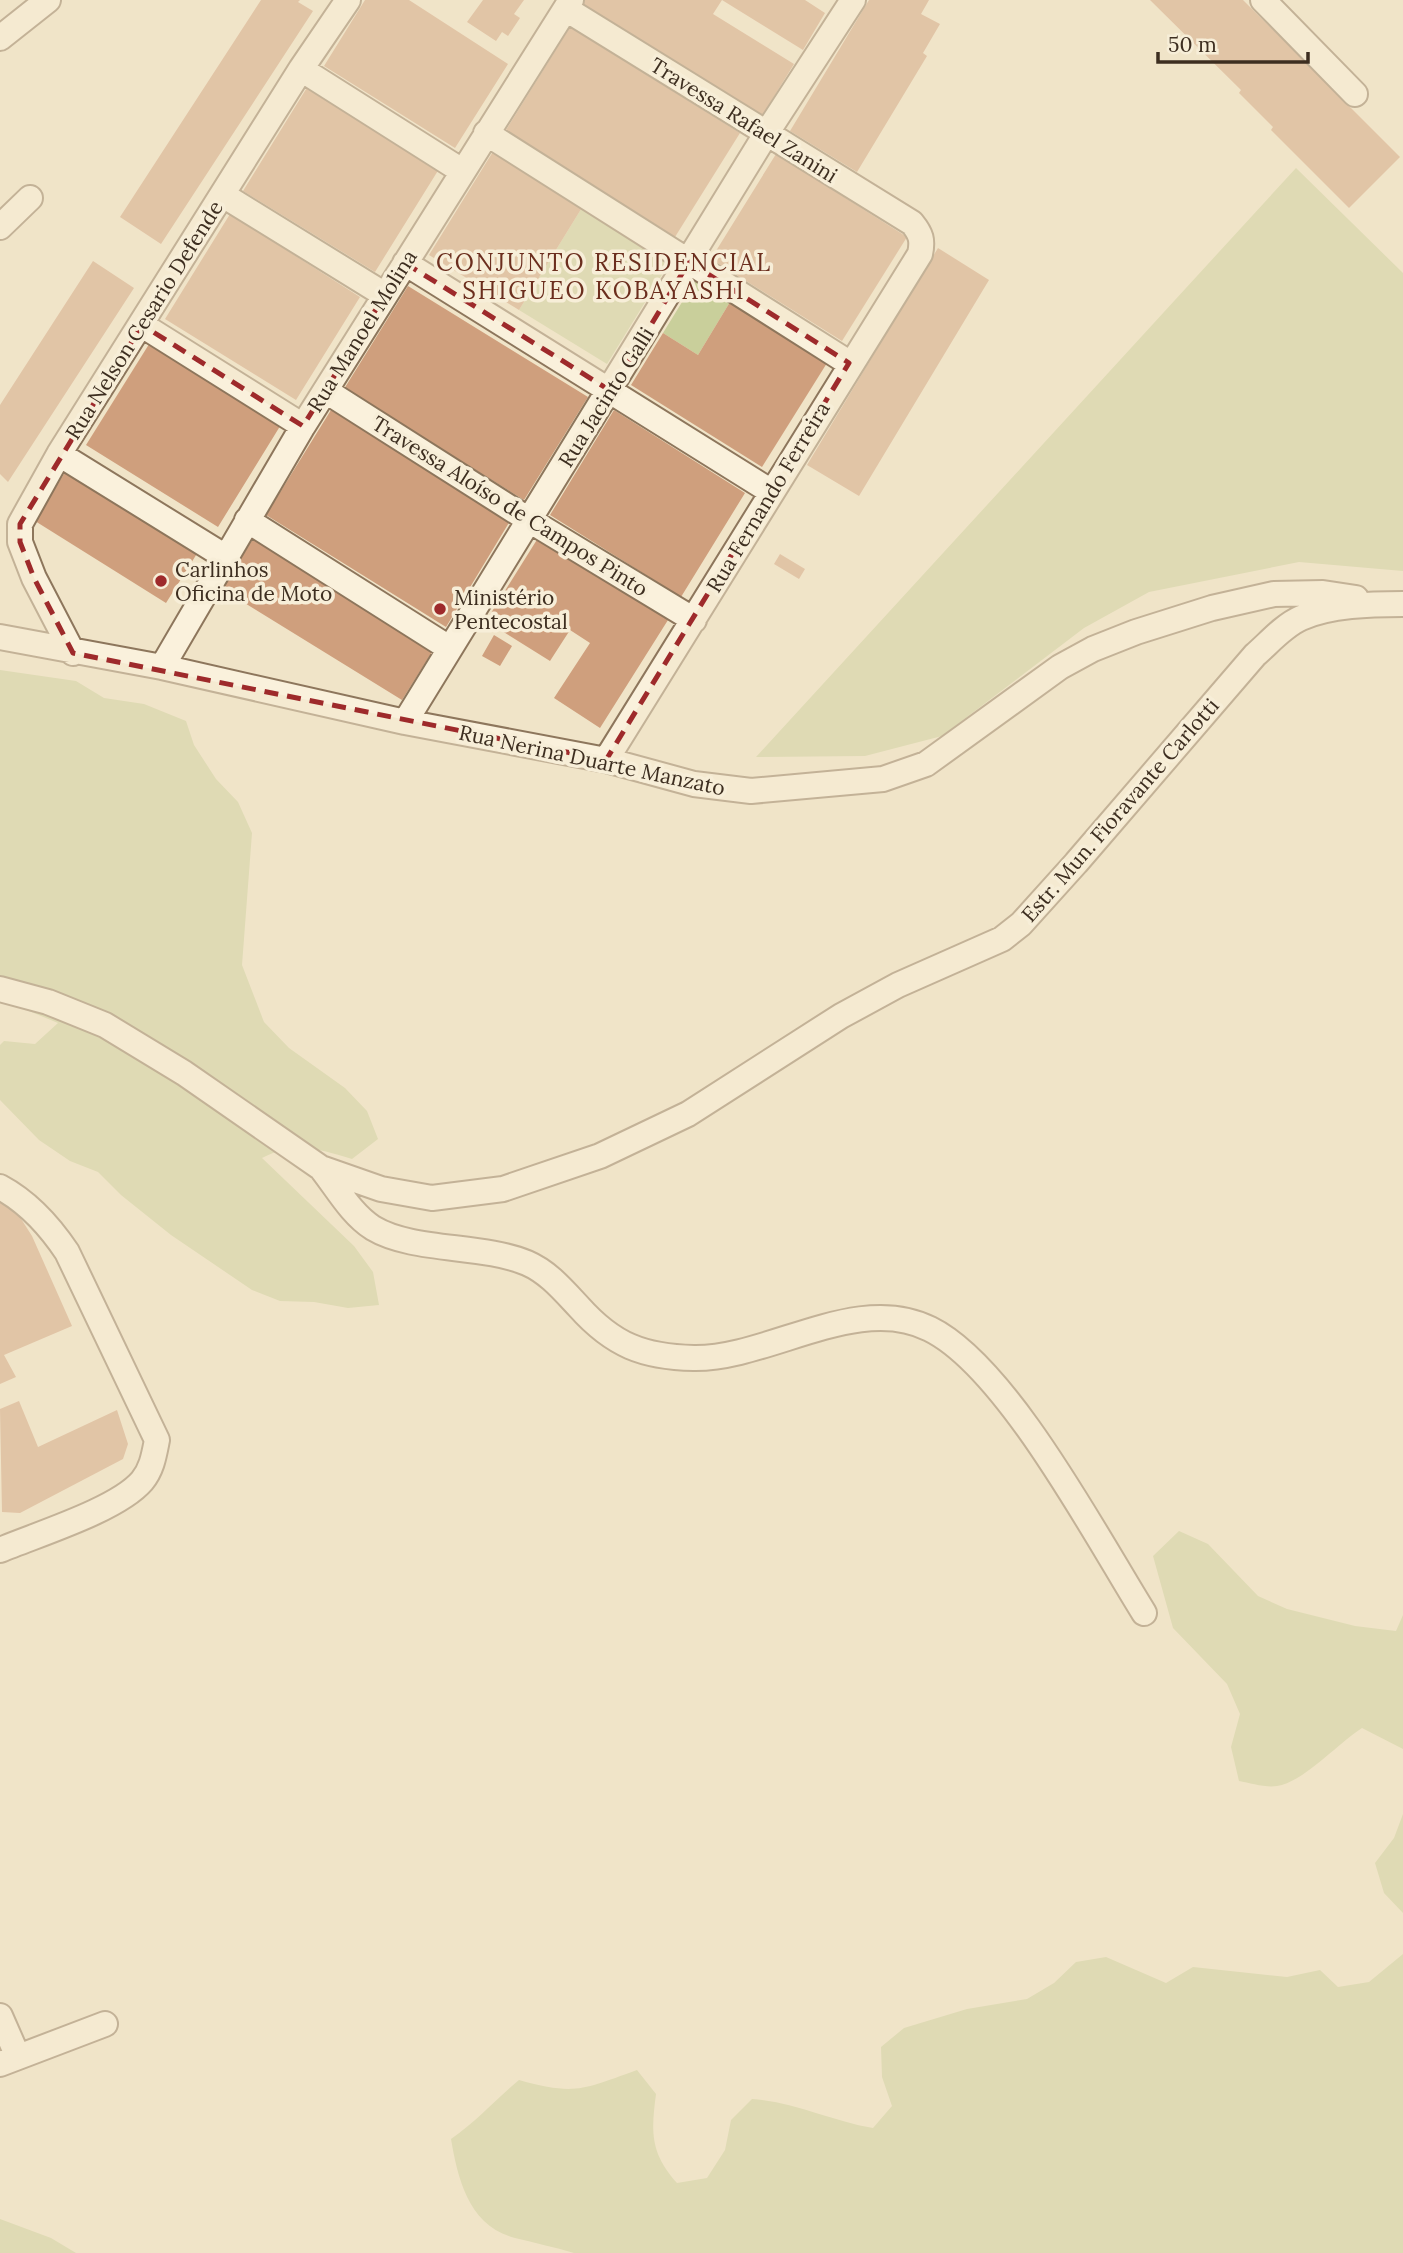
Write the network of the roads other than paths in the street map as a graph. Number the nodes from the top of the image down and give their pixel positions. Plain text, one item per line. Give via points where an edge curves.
1 (48, 0) edge
2 (348, 0) edge
3 (1264, 0) edge
4 (845, 3) edge
5 (568, 4) edge
6 (0, 38) edge
7 (301, 69) junction
8 (1355, 94) dead end
9 (486, 133) junction
10 (766, 134) junction
11 (462, 171) junction
12 (223, 195) junction
13 (30, 198) dead end
14 (0, 227) edge
15 (921, 233) joint
16 (689, 262) junction
17 (405, 263) junction
18 (385, 295) junction
19 (142, 325) junction
20 (849, 363) junction
21 (326, 391) junction
22 (611, 391) junction
23 (303, 426) junction
24 (60, 454) junction
25 (770, 491) junction
26 (247, 520) junction
27 (529, 520) junction
28 (224, 556) junction
29 (1400, 604) edge
30 (694, 620) junction
31 (0, 638) edge
32 (449, 648) junction
33 (73, 653) junction
34 (162, 667) junction
35 (405, 722) junction
36 (606, 760) junction
37 (0, 989) edge
38 (321, 1168) junction
39 (0, 1187) edge
40 (0, 1550) edge
41 (1144, 1613) dead end
42 (0, 2016) edge
43 (105, 2024) dead end
44 (9, 2061) edge

1 - 6 street
2 - 7 street, Rua Nelson Cesario Defende
3 - 8 street
4 - 10 street, Rua Jacinto Galli
5 - 9 street, Rua Manoel Molina
5 - 10 street, Travessa Rafael Zanini
7 - 11 street
7 - 12 street, Rua Nelson Cesario Defende
9 - 11 street, Rua Manoel Molina
9 - 16 street
10 - 15 street, Travessa Rafael Zanini via 912,223
10 - 16 street, Rua Jacinto Galli
11 - 17 street, Rua Manoel Molina
12 - 18 street
12 - 19 street, Rua Nelson Cesario Defende
13 - 14 street
15 - 20 street, Rua Fernando Ferreira via 920,254
16 - 20 street
16 - 22 street, Rua Jacinto Galli
17 - 18 street, Rua Manoel Molina
17 - 22 street
18 - 21 street, Rua Manoel Molina
19 - 23 street
19 - 24 street, Rua Nelson Cesario Defende
20 - 25 street, Rua Fernando Ferreira
21 - 23 street, Rua Manoel Molina
21 - 27 street, Travessa Aloíso de Campos Pinto
22 - 25 street
22 - 27 street, Rua Jacinto Galli
23 - 26 street, Rua Manoel Molina
24 - 28 street
24 - 33 street, Rua Nelson Cesario Defende via 20,524 20,542
25 - 30 street, Rua Fernando Ferreira
26 - 28 street, Rua Manoel Molina
26 - 32 street
27 - 30 street, Travessa Aloíso de Campos Pinto
27 - 32 street, Rua Jacinto Galli
28 - 34 street, Rua Manoel Molina
29 - 36 street, Rua Nerina Duarte Manzato via 1323,593 1274,594 1136,632 1060,667 926,764 883,779 751,791 694,785
29 - 38 street, Estr. Mun. Fioravante Carlotti via 1329,610 1300,618 1280,632 1021,924 1002,939 841,1016 688,1114 600,1156 503,1189 432,1198 381,1189
30 - 36 street, Rua Fernando Ferreira
31 - 33 street, Rua Nerina Duarte Manzato
32 - 35 street, Rua Jacinto Galli
33 - 34 street, Rua Nerina Duarte Manzato
34 - 35 street, Rua Nerina Duarte Manzato
35 - 36 street, Rua Nerina Duarte Manzato
37 - 38 street, Estr. Mun. Fioravante Carlotti via 105,1025 184,1073
38 - 41 street via 375,1230 528,1264 550,1277 592,1322 642,1353 728,1356 810,1331 884,1318 930,1328 970,1359 1016,1413
39 - 40 street via 17,1196 50,1228 66,1252 157,1440 153,1464 142,1481 119,1500
42 - 44 street
43 - 44 street

